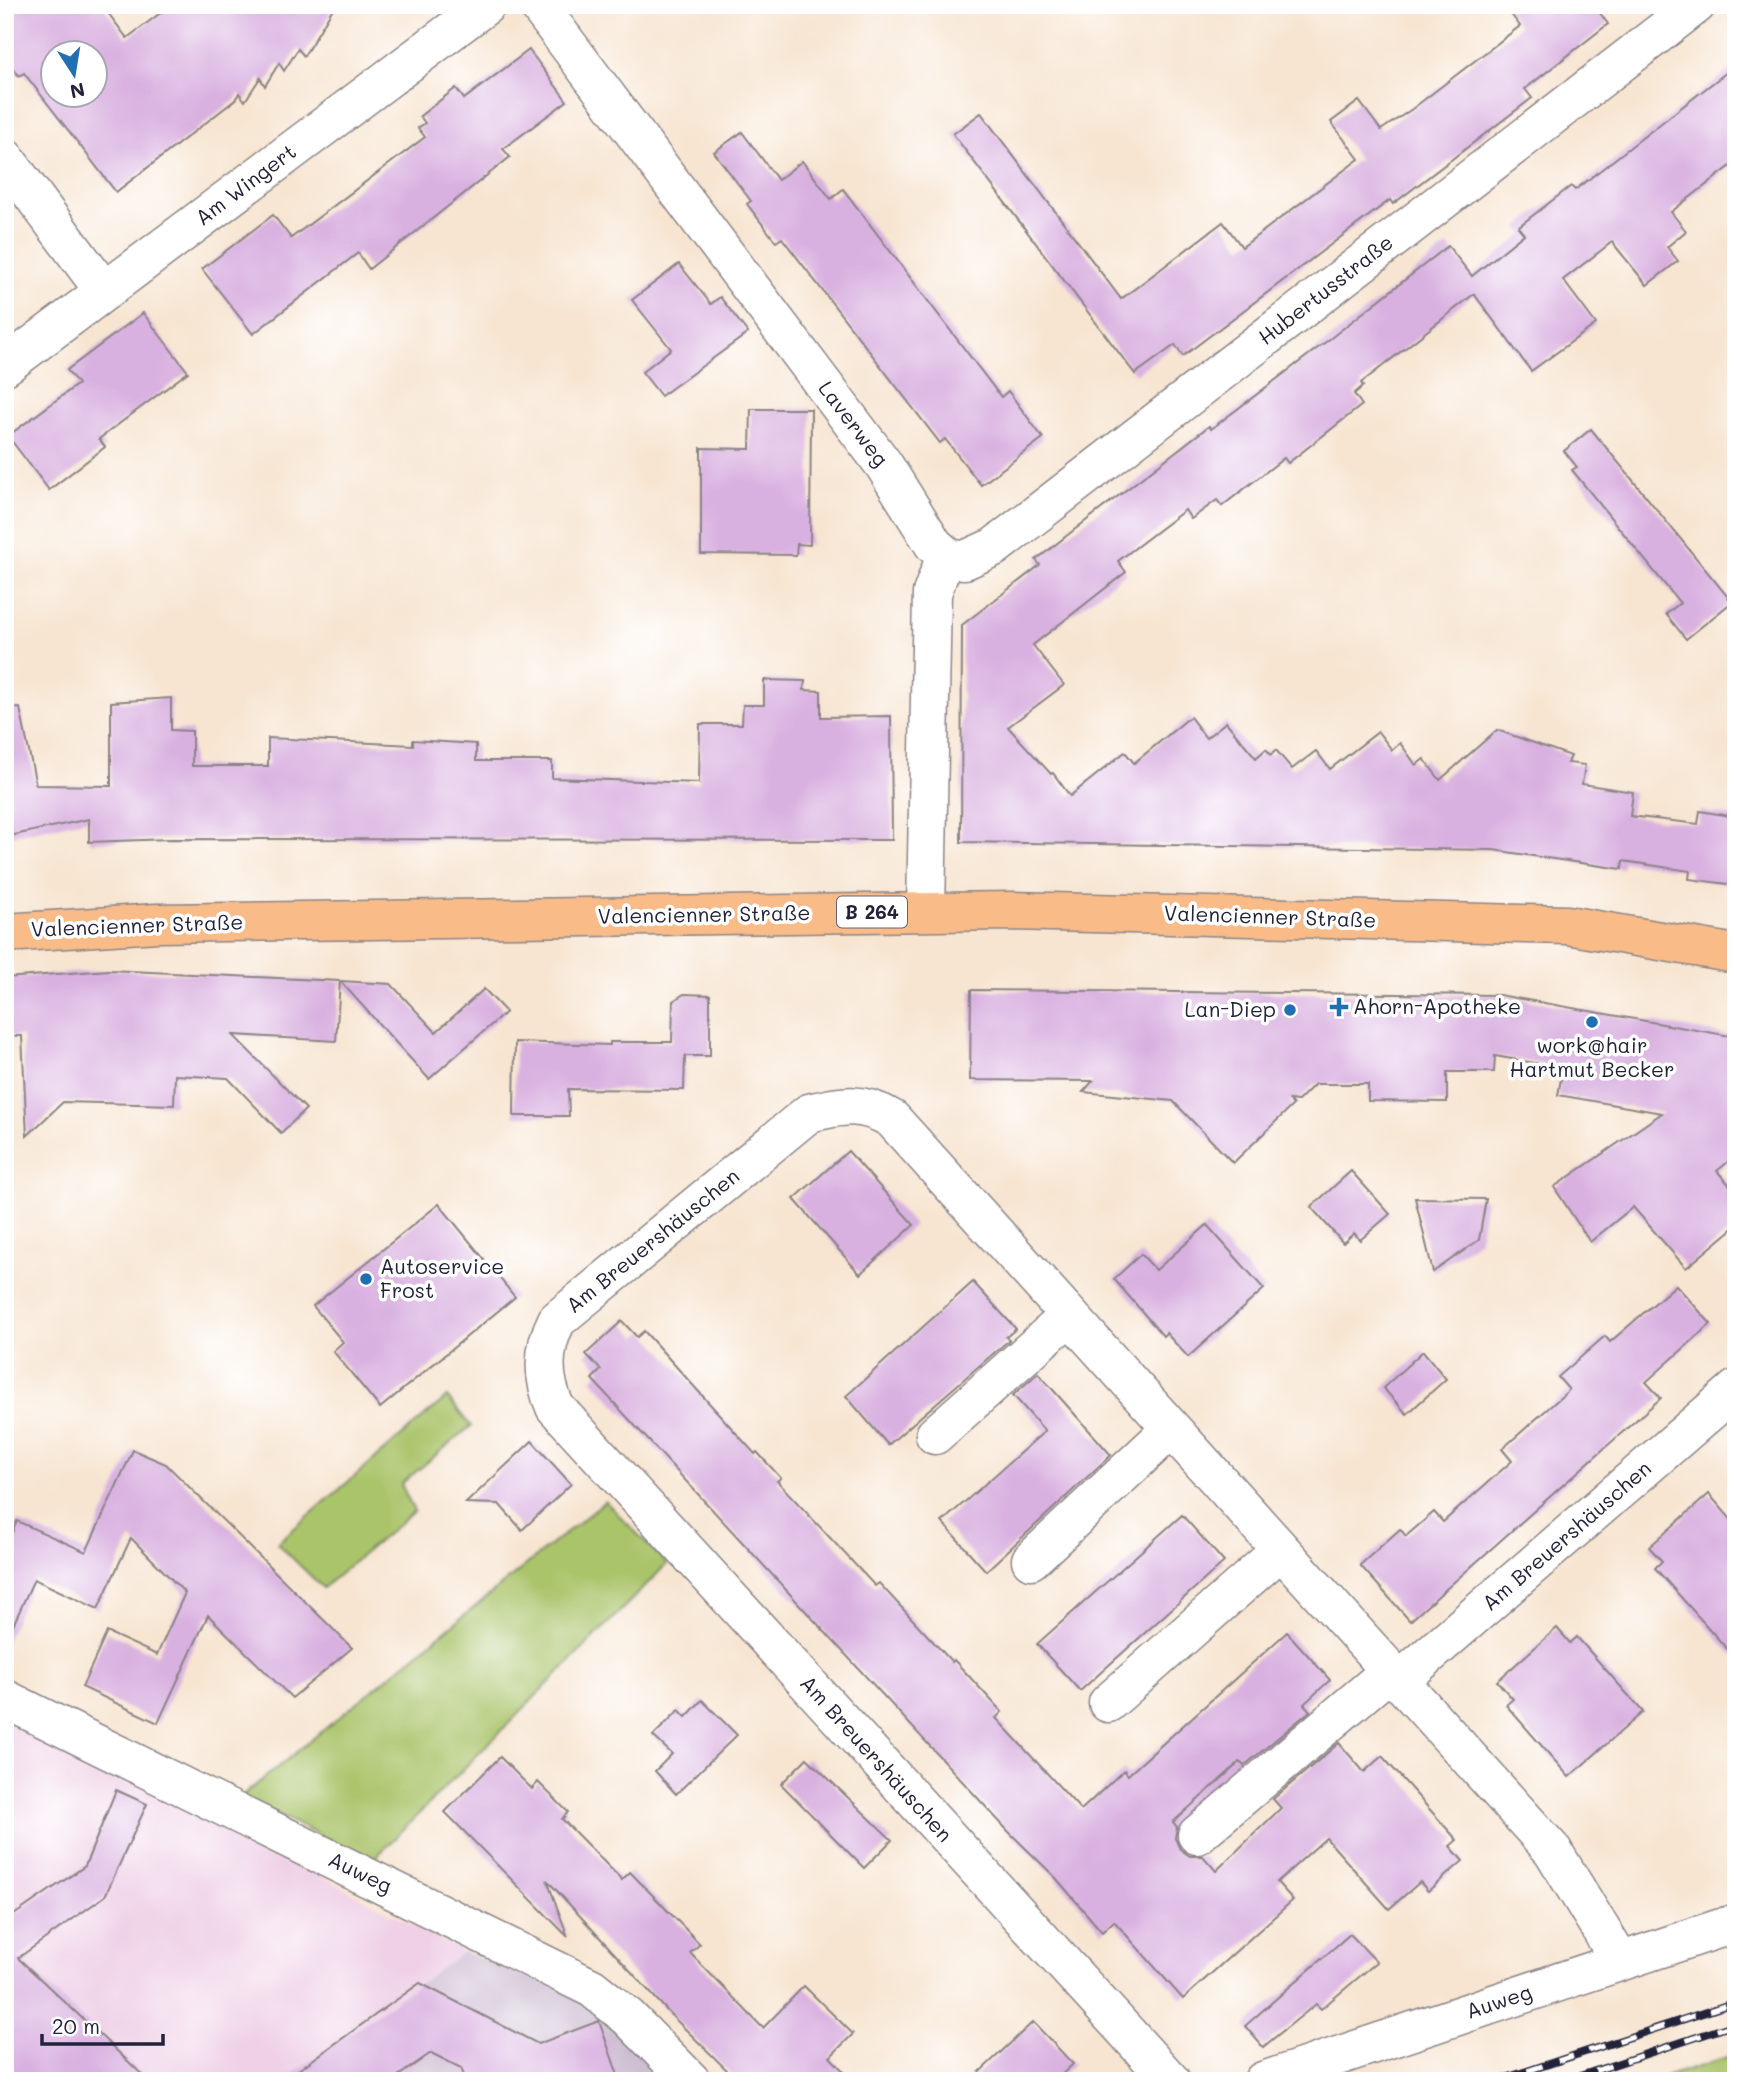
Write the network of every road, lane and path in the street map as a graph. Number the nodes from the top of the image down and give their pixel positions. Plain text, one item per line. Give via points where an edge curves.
1 (486, 5) edge
2 (538, 5) edge
3 (1696, 5) edge
4 (5, 158) edge
5 (104, 291) junction
6 (5, 366) edge
7 (950, 559) junction
8 (926, 911) junction
9 (5, 933) edge
10 (1736, 954) edge
11 (1069, 1316) junction
12 (1736, 1389) edge
13 (1171, 1429) junction
14 (936, 1435) dead end
15 (1280, 1551) junction
16 (1031, 1560) dead end
17 (1394, 1677) junction
18 (5, 1699) edge
19 (1108, 1703) dead end
20 (1197, 1835) dead end
21 (1736, 1923) edge
22 (1620, 1961) junction
23 (691, 2081) edge
24 (1171, 2081) edge
25 (1263, 2081) edge

1 - 5 street, Am Wingert
2 - 7 street, Laverweg via 884,465 934,545
3 - 7 street, Hubertusstraße via 994,547 965,560
4 - 5 street
5 - 6 street, Am Wingert
7 - 8 street via 932,593
8 - 9 main road, Valencienner Straße / B 264 via 157,923
8 - 10 main road, Valencienner Straße / B 264 via 1567,925
11 - 13 street, Am Breuershäuschen
11 - 14 street
11 - 24 street, Am Breuershäuschen via 892,1119 872,1107 837,1107 809,1112 557,1320 547,1340 545,1385 564,1418
12 - 17 street, Am Breuershäuschen
13 - 15 street, Am Breuershäuschen
13 - 16 street
15 - 17 street, Am Breuershäuschen
15 - 19 street
17 - 20 street
17 - 22 street, Am Breuershäuschen via 1553,1852
18 - 23 street, Auweg via 592,1988 628,2017
21 - 22 street, Auweg
22 - 25 street, Auweg

